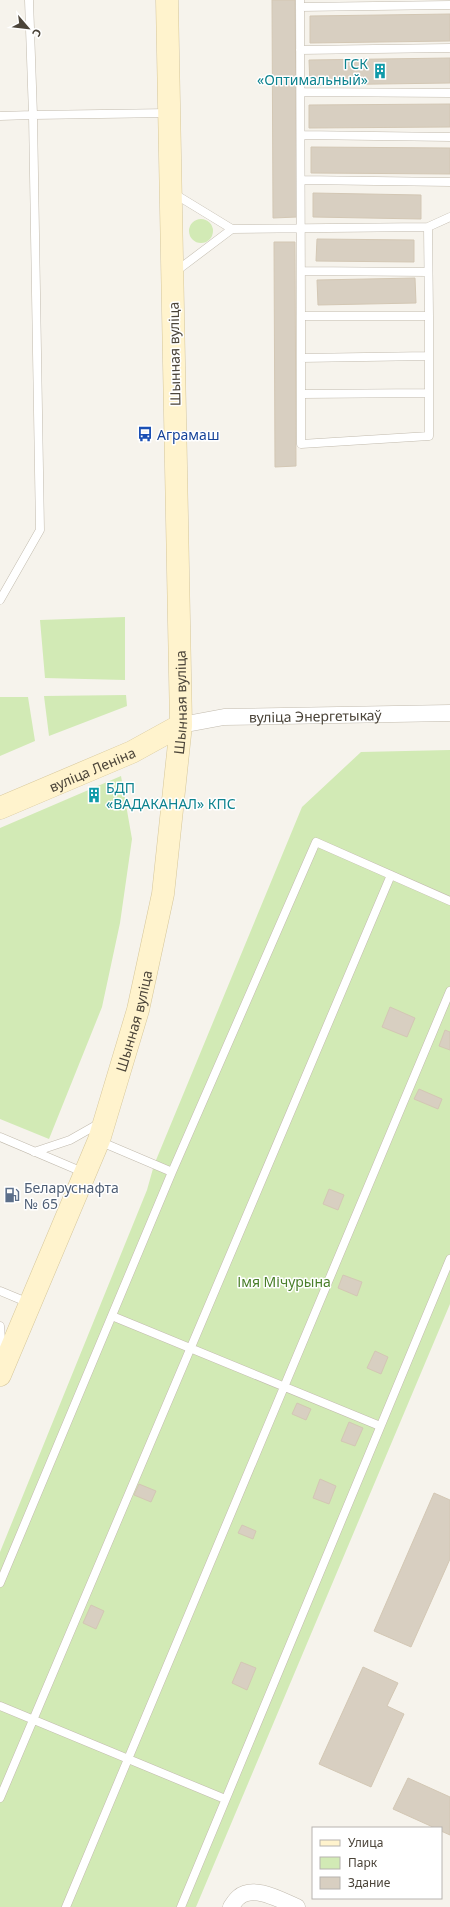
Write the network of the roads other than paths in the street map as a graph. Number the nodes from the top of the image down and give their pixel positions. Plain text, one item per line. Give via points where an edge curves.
1 (29, 0) edge
2 (167, 0) edge
3 (300, 3) edge
4 (450, 5) edge
5 (450, 48) edge
6 (300, 50) junction
7 (301, 92) junction
8 (450, 93) edge
9 (169, 113) junction
10 (33, 115) junction
11 (0, 116) edge
12 (301, 135) junction
13 (450, 137) edge
14 (301, 180) junction
15 (450, 182) edge
16 (171, 192) junction
17 (450, 217) edge
18 (428, 227) junction
19 (301, 228) junction
20 (232, 229) junction
21 (301, 271) junction
22 (428, 272) junction
23 (172, 275) junction
24 (301, 316) junction
25 (429, 316) junction
26 (429, 356) junction
27 (301, 358) junction
28 (428, 393) junction
29 (300, 394) junction
30 (0, 600) edge
31 (450, 713) edge
32 (181, 725) junction
33 (0, 808) edge
34 (391, 875) junction
35 (450, 902) edge
36 (450, 991) edge
37 (102, 1130) junction
38 (0, 1137) edge
39 (34, 1152) junction
40 (172, 1172) junction
41 (86, 1173) junction
42 (450, 1259) edge
43 (0, 1291) edge
44 (30, 1304) junction
45 (112, 1316) junction
46 (0, 1326) edge
47 (190, 1348) junction
48 (1, 1372) edge
49 (284, 1386) junction
50 (380, 1426) junction
51 (0, 1583) edge
52 (0, 1706) edge
53 (33, 1720) junction
54 (128, 1759) junction
55 (0, 1798) edge
56 (225, 1799) junction
57 (66, 1907) edge
58 (181, 1907) edge
59 (231, 1907) edge
60 (297, 1907) edge

1 - 10 lane
2 - 9 main road, Шынная вуліца
3 - 4 lane
3 - 6 lane
5 - 6 lane
6 - 7 lane
7 - 8 lane
7 - 12 lane
9 - 10 lane
9 - 16 main road, Шынная вуліца
10 - 11 lane
10 - 30 lane via 40,530
12 - 13 lane
12 - 14 lane
14 - 15 lane
14 - 19 lane
16 - 20 lane
16 - 23 main road, Шынная вуліца
17 - 18 lane
18 - 19 lane
18 - 22 lane
19 - 20 lane
19 - 21 lane
20 - 23 lane
21 - 22 lane
21 - 24 lane
22 - 25 lane
23 - 32 main road, Шынная вуліца
24 - 25 lane
24 - 27 lane
25 - 26 lane
26 - 27 lane
26 - 28 lane
27 - 29 lane
28 - 29 lane
28 - 29 lane via 429,436 301,444
31 - 32 street, вуліца Энергетыкаў via 224,717
32 - 33 main road, вуліца Леніна via 132,752
32 - 37 main road, Шынная вуліца via 163,894 138,1010
34 - 35 lane
34 - 40 lane via 316,842
34 - 47 lane
36 - 49 lane
37 - 39 lane
37 - 40 lane
37 - 41 main road, Шынная вуліца
38 - 39 lane
39 - 41 lane
40 - 45 lane
41 - 44 main road, Шынная вуліца
42 - 50 lane
43 - 44 lane
44 - 48 main road, Шынная вуліца
45 - 47 lane
45 - 51 lane
46 - 48 lane
47 - 49 lane
47 - 53 lane
49 - 50 lane
49 - 54 lane
50 - 56 lane
52 - 53 lane
53 - 54 lane
53 - 55 lane
54 - 56 lane
54 - 57 lane
56 - 58 lane
59 - 60 street via 239,1896 252,1892

